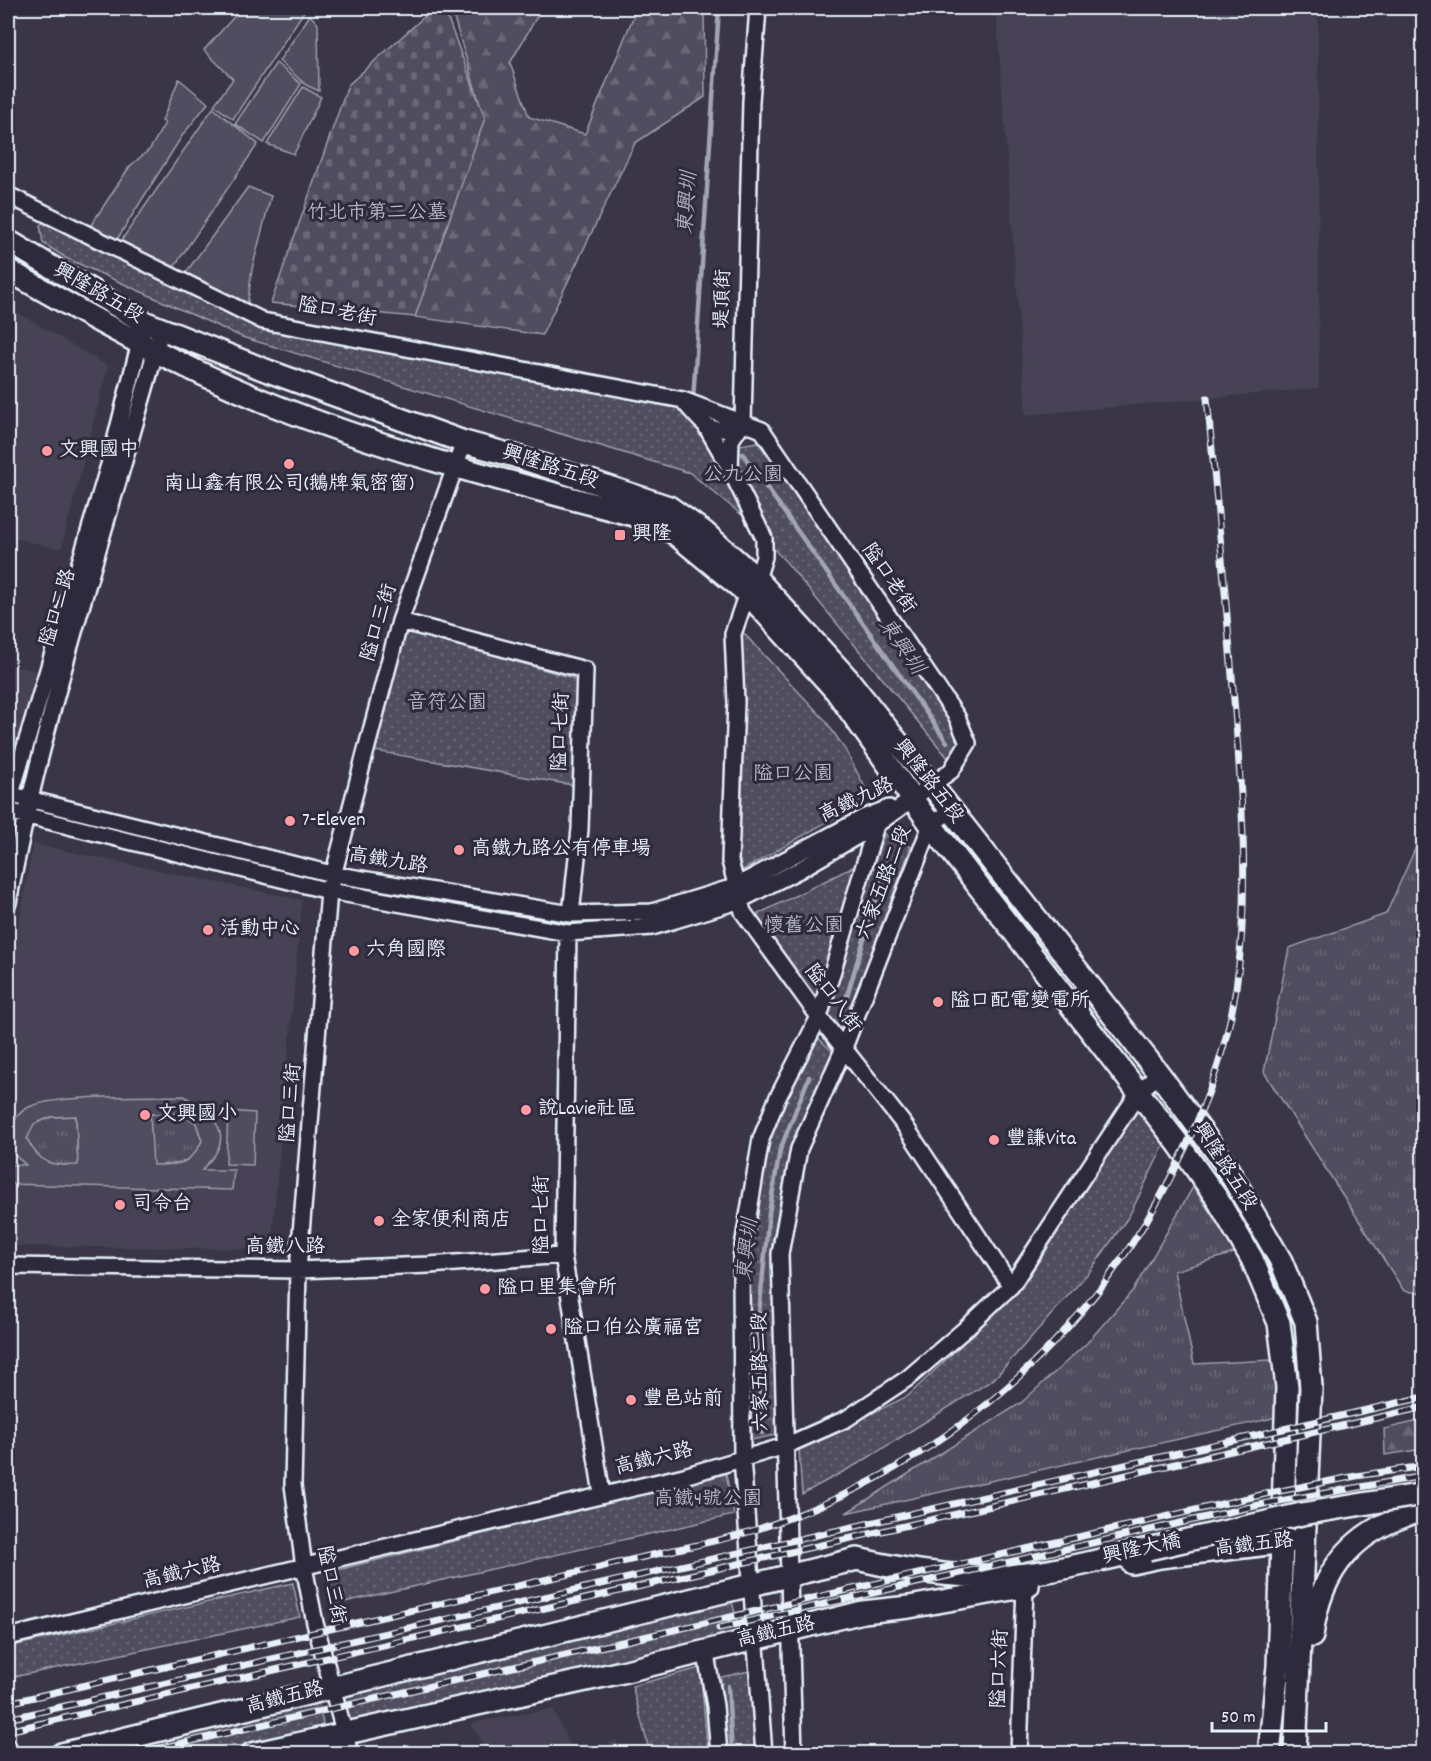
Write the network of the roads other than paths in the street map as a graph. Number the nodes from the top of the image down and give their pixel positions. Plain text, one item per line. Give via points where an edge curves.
1 (758, 8) edge
2 (8, 195) edge
3 (8, 241) edge
4 (8, 270) edge
5 (153, 325) junction
6 (148, 349) junction
7 (683, 400) junction
8 (743, 422) junction
9 (707, 428) junction
10 (464, 442) junction
11 (456, 469) junction
12 (730, 469) junction
13 (752, 586) junction
14 (400, 621) junction
15 (943, 777) junction
16 (9, 798) edge
17 (29, 799) junction
18 (911, 799) junction
19 (8, 811) edge
20 (950, 811) junction
21 (24, 815) junction
22 (876, 825) junction
23 (931, 825) junction
24 (332, 874) junction
25 (329, 891) junction
26 (736, 894) junction
27 (8, 903) edge
28 (571, 914) junction
29 (568, 933) junction
30 (819, 1017) junction
31 (843, 1050) junction
32 (1160, 1074) junction
33 (1139, 1092) junction
34 (563, 1255) junction
35 (8, 1266) edge
36 (298, 1270) junction
37 (1011, 1286) junction
38 (785, 1446) junction
39 (742, 1458) junction
40 (603, 1494) junction
41 (1424, 1494) edge
42 (1424, 1510) edge
43 (1306, 1540) junction
44 (1280, 1542) junction
45 (304, 1567) junction
46 (788, 1574) junction
47 (1031, 1580) junction
48 (751, 1584) junction
49 (791, 1630) junction
50 (8, 1637) edge
51 (757, 1637) junction
52 (705, 1649) junction
53 (333, 1687) junction
54 (343, 1732) junction
55 (8, 1747) edge
56 (9, 1754) edge
57 (62, 1754) edge
58 (252, 1754) edge
59 (350, 1754) edge
60 (718, 1754) edge
61 (764, 1754) edge
62 (794, 1754) edge
63 (1019, 1754) edge
64 (1269, 1754) edge
65 (1295, 1754) edge
66 (1305, 1754) edge

1 - 8 street, 堤頂街 via 751,101
2 - 7 street, 隘口老街 via 263,321
3 - 5 street, 興隆路五段
4 - 6 street, 興隆路五段
5 - 6 street, 隘口二路
5 - 10 street, 興隆路五段
6 - 11 street, 興隆路五段 via 263,401
6 - 16 street, 隘口二路
6 - 17 street, 隘口二路
7 - 8 street, 隘口老街
7 - 9 street
8 - 9 street via 723,431
8 - 12 street, 堤頂街 via 731,441
8 - 15 street, 隘口老街 via 762,430 957,717 968,743
9 - 12 street
10 - 11 street, 隘口三街
10 - 13 street, 興隆路五段 via 669,507 704,532
11 - 13 street, 興隆路五段 via 645,518 674,532
11 - 14 street, 隘口三街
12 - 13 street via 764,538 764,557
13 - 15 street, 興隆路五段
13 - 18 street, 興隆路五段 via 836,691
13 - 26 street, 隘口八街 via 734,634 736,702 730,861
14 - 24 street, 隘口三街
14 - 28 street, 隘口七街 via 585,670 580,829
15 - 18 street, 隘口老街
15 - 20 street, 興隆路五段
16 - 17 street, 高鐵九路
17 - 21 street, 隘口二路
17 - 24 street, 高鐵九路
18 - 22 street, 高鐵九路
18 - 23 street, 興隆路五段
18 - 26 street, 高鐵九路 via 863,818
19 - 21 street, 高鐵九路
20 - 23 street, 六家五路二段
20 - 32 street, 興隆路五段
21 - 25 street, 高鐵九路
21 - 27 street, 隘口二路
22 - 26 street, 高鐵九路 via 799,870
22 - 30 street, 六家五路二段
23 - 31 street, 六家五路二段
23 - 33 street, 興隆路五段
24 - 25 street, 隘口三街
24 - 28 street, 高鐵九路
25 - 29 street, 高鐵九路
25 - 36 street, 隘口三街
26 - 28 street, 高鐵九路 via 652,912
26 - 29 street, 高鐵九路 via 652,927
26 - 30 street, 隘口八街 via 743,912
29 - 34 street, 隘口七街
30 - 31 street, 隘口八街
30 - 39 street, 六家五路二段 via 761,1139 741,1258
31 - 37 street, 隘口八街 via 904,1126
31 - 38 street, 六家五路二段 via 799,1149 780,1254
32 - 33 street, 高鐵六路
32 - 43 street, 興隆路五段 via 1223,1161 1262,1225 1306,1322 1311,1388
33 - 37 street, 高鐵六路
33 - 44 street, 興隆路五段 via 1216,1197 1252,1259 1279,1323 1287,1387
34 - 36 street, 高鐵八路
34 - 40 street, 隘口七街
35 - 36 street, 高鐵八路
36 - 45 street, 隘口三街 via 293,1485
37 - 38 street, 高鐵六路 via 908,1378 846,1419
38 - 39 street, 高鐵六路
38 - 46 street, 六家五路二段
39 - 40 street, 高鐵六路
39 - 48 street, 六家五路二段
40 - 45 street, 高鐵六路
41 - 47 street, 興隆大橋, bridge via 1302,1514
42 - 66 street via 1364,1535 1332,1570 1313,1623
43 - 44 street, 高鐵五路
43 - 65 street, 興隆路五段
44 - 47 street, 高鐵五路 via 1160,1557
44 - 64 street, 興隆路五段 via 1278,1666
45 - 50 street, 高鐵六路
45 - 53 street, 隘口三街
46 - 47 street, 高鐵五路 via 857,1559 969,1577
46 - 48 street, 高鐵五路
46 - 49 street, 六家五路二段
47 - 49 street, 高鐵五路
47 - 63 street, 隘口六街
48 - 51 street, 六家五路二段
48 - 53 street, 高鐵五路
49 - 51 street, 高鐵五路
49 - 62 street, 六家五路二段
51 - 52 street, 高鐵五路
51 - 61 street, 六家五路二段
52 - 54 street, 高鐵五路 via 622,1672
52 - 60 street
53 - 54 street, 隘口三街
53 - 57 street, 高鐵五路
54 - 58 street, 高鐵五路
54 - 59 street, 隘口三街
55 - 56 street

